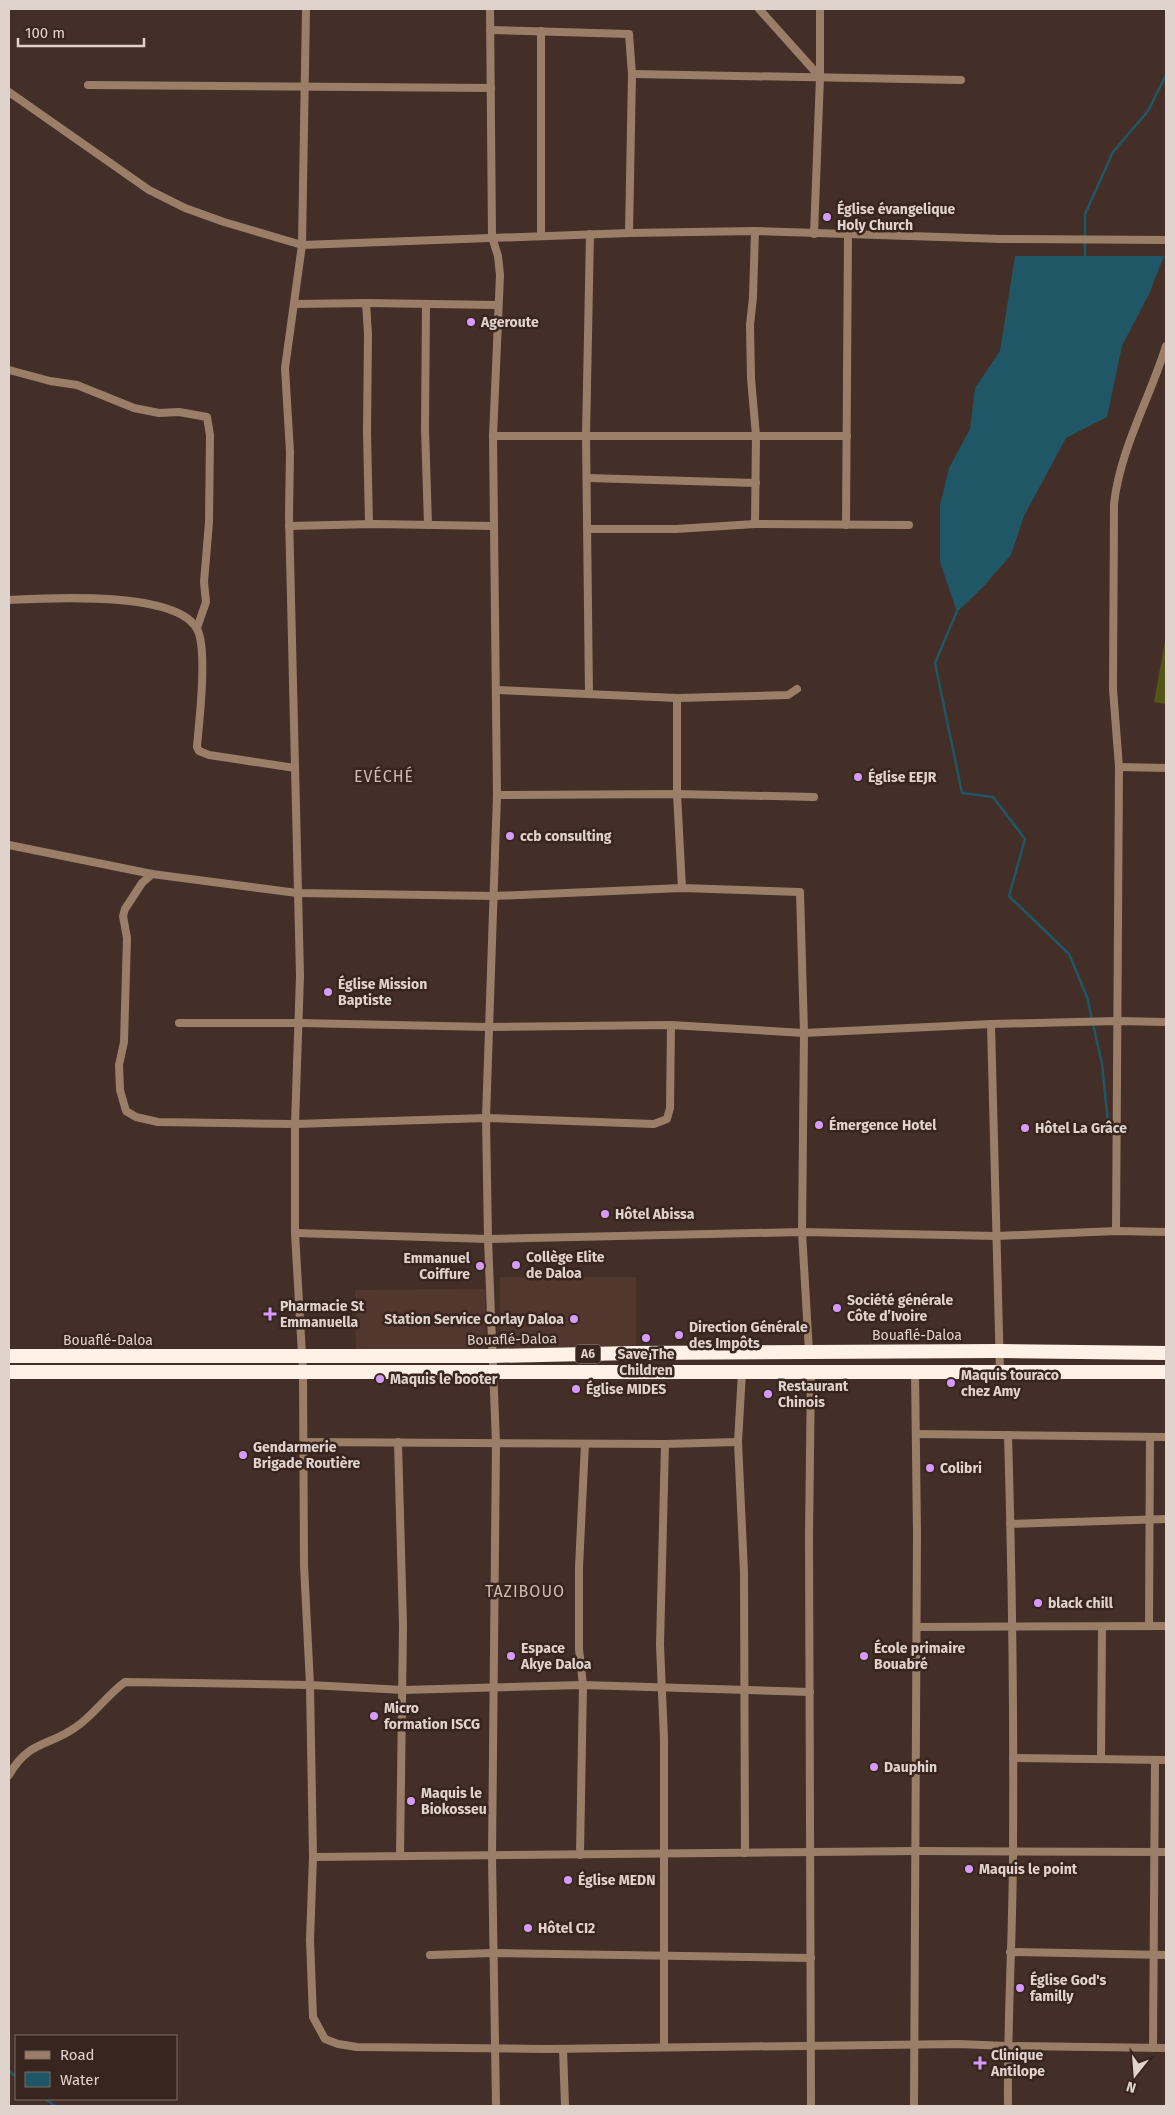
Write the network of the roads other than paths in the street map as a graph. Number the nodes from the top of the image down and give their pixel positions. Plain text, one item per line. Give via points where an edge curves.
1 (306, 9) edge
2 (490, 9) edge
3 (759, 9) edge
4 (820, 9) edge
5 (490, 30) junction
6 (541, 31) junction
7 (632, 74) junction
8 (820, 77) junction
9 (961, 80) dead end
10 (88, 85) dead end
11 (305, 87) junction
12 (490, 88) junction
13 (9, 92) edge
14 (755, 231) junction
15 (629, 233) junction
16 (590, 234) junction
17 (814, 234) junction
18 (848, 235) junction
19 (541, 236) junction
20 (492, 237) junction
21 (1166, 240) edge
22 (302, 245) junction
23 (366, 303) junction
24 (294, 304) junction
25 (426, 304) junction
26 (498, 305) junction
27 (1166, 346) edge
28 (9, 370) edge
29 (493, 436) junction
30 (586, 436) junction
31 (756, 436) junction
32 (847, 436) junction
33 (588, 478) junction
34 (756, 483) junction
35 (369, 524) junction
36 (755, 524) junction
37 (428, 525) junction
38 (846, 525) junction
39 (909, 525) dead end
40 (289, 526) junction
41 (494, 526) junction
42 (589, 529) junction
43 (9, 600) edge
44 (197, 628) junction
45 (797, 689) dead end
46 (497, 690) junction
47 (589, 694) junction
48 (677, 698) junction
49 (1119, 767) junction
50 (294, 768) junction
51 (1166, 768) edge
52 (677, 794) junction
53 (496, 795) junction
54 (814, 797) dead end
55 (9, 845) edge
56 (152, 874) junction
57 (682, 888) junction
58 (298, 893) junction
59 (494, 896) junction
60 (1117, 1021) junction
61 (1166, 1022) edge
62 (180, 1023) dead end
63 (300, 1023) junction
64 (991, 1024) junction
65 (671, 1025) junction
66 (488, 1027) junction
67 (804, 1033) junction
68 (486, 1118) junction
69 (295, 1124) junction
70 (1116, 1231) junction
71 (802, 1232) junction
72 (1166, 1232) edge
73 (295, 1233) junction
74 (997, 1236) junction
75 (488, 1239) junction
76 (999, 1351) junction
77 (809, 1352) junction
78 (1166, 1353) edge
79 (9, 1356) edge
80 (492, 1356) junction
81 (302, 1357) junction
82 (915, 1371) junction
83 (9, 1372) edge
84 (303, 1372) junction
85 (492, 1372) junction
86 (742, 1372) junction
87 (811, 1372) junction
88 (1000, 1372) junction
89 (1166, 1372) edge
90 (917, 1434) junction
91 (1008, 1435) junction
92 (1150, 1437) junction
93 (1166, 1437) edge
94 (304, 1442) junction
95 (398, 1442) junction
96 (738, 1442) junction
97 (496, 1443) junction
98 (584, 1444) junction
99 (665, 1444) junction
100 (1150, 1519) junction
101 (1166, 1519) edge
102 (1010, 1524) junction
103 (1149, 1626) junction
104 (1166, 1626) edge
105 (917, 1627) junction
106 (1102, 1627) junction
107 (1012, 1628) junction
108 (310, 1685) junction
109 (583, 1685) junction
110 (663, 1686) junction
111 (494, 1688) junction
112 (403, 1690) junction
113 (743, 1690) junction
114 (810, 1692) junction
115 (1013, 1758) junction
116 (1101, 1759) junction
117 (1154, 1760) junction
118 (1166, 1760) edge
119 (9, 1775) edge
120 (915, 1851) junction
121 (811, 1852) junction
122 (1013, 1852) junction
123 (1155, 1852) junction
124 (1166, 1852) edge
125 (745, 1853) junction
126 (664, 1854) junction
127 (580, 1855) junction
128 (400, 1856) junction
129 (492, 1856) junction
130 (312, 1858) junction
131 (1010, 1952) junction
132 (493, 1953) junction
133 (430, 1955) dead end
134 (1155, 1955) junction
135 (663, 1956) junction
136 (1166, 1956) edge
137 (811, 1958) junction
138 (913, 2045) junction
139 (664, 2046) junction
140 (812, 2046) junction
141 (1007, 2046) junction
142 (494, 2048) junction
143 (1153, 2048) junction
144 (1166, 2048) edge
145 (563, 2049) junction
146 (496, 2106) edge
147 (565, 2106) edge
148 (811, 2106) edge
149 (914, 2106) edge
150 (1008, 2106) edge

1 - 11 street
2 - 5 street
3 - 8 street
4 - 8 street
5 - 6 street
5 - 12 street
6 - 7 street via 629,34
6 - 19 street
7 - 8 street
7 - 15 street
8 - 9 street
8 - 17 street
10 - 11 street
11 - 12 street
11 - 22 street
12 - 20 street
13 - 22 street via 149,190 185,208
14 - 15 street
14 - 17 street
14 - 31 street via 750,325
15 - 16 street
16 - 19 street
16 - 30 street
17 - 18 street
18 - 21 street
18 - 32 street
19 - 20 street
20 - 22 street
20 - 26 street via 500,275
22 - 24 street
23 - 24 street
23 - 25 street
23 - 35 street
24 - 40 street via 285,368 290,452
25 - 26 street
25 - 37 street
26 - 29 street
27 - 49 street via 1116,487 1113,689
28 - 44 street via 77,385 142,410 179,412 207,418 210,435 206,602
29 - 30 street
29 - 41 street
30 - 31 street
30 - 33 street
31 - 32 street
31 - 34 street
32 - 38 street
33 - 34 street
33 - 42 street
34 - 36 street
35 - 37 street
35 - 40 street
36 - 38 street
36 - 42 street via 676,529
37 - 41 street
38 - 39 street
40 - 50 street
41 - 46 street
42 - 47 street
43 - 44 street via 91,597 152,605 175,612
44 - 50 street via 202,663 199,750 209,755
45 - 48 street via 788,695
46 - 47 street
46 - 53 street
47 - 48 street
48 - 52 street
49 - 51 street
49 - 60 street
50 - 58 street
52 - 53 street
52 - 54 street
52 - 57 street
53 - 59 street
55 - 56 street
56 - 58 street
56 - 69 street via 142,883 123,916 127,948 124,1042 119,1065 120,1090 126,1111 158,1122
57 - 59 street
57 - 67 street via 800,892
58 - 59 street
58 - 63 street
59 - 66 street
60 - 61 street
60 - 64 street
60 - 70 street
62 - 63 street
63 - 66 street
63 - 69 street
64 - 67 street
64 - 74 street
65 - 66 street
65 - 67 street
65 - 68 street via 670,1108 667,1119 654,1124
66 - 68 street
67 - 71 street
68 - 69 street
68 - 75 street
69 - 73 street
70 - 72 street
70 - 74 street
71 - 74 street
71 - 75 street
71 - 77 street
73 - 75 street
73 - 81 street
74 - 76 street
75 - 80 street
76 - 77 highway, Bouaflé-Daloa / A6
76 - 78 highway, Bouaflé-Daloa / A6
76 - 88 street
77 - 80 highway, Bouaflé-Daloa / A6
79 - 81 highway, Bouaflé-Daloa / A6
80 - 81 highway, Bouaflé-Daloa / A6
80 - 85 street
81 - 84 street
82 - 87 highway, A6
82 - 88 highway, A6
82 - 90 street
83 - 84 highway, A6
84 - 85 highway, A6
84 - 94 street
85 - 86 highway, A6
85 - 97 street
86 - 87 highway, A6
86 - 96 street
87 - 114 street
88 - 89 highway, A6
90 - 91 street
90 - 105 street
91 - 92 street
91 - 102 street
92 - 93 street
92 - 100 street
94 - 95 street
94 - 108 street via 304,1565
95 - 97 street
95 - 112 street
96 - 99 street
96 - 113 street via 744,1572
97 - 98 street
97 - 111 street
98 - 99 street
98 - 109 street via 579,1567 579,1649
99 - 110 street via 660,1637
100 - 101 street
100 - 102 street
100 - 103 street
102 - 107 street
103 - 104 street
103 - 106 street
105 - 107 street
105 - 120 street
106 - 107 street
106 - 116 street
107 - 115 street
108 - 112 street
108 - 119 street via 124,1682 78,1726 25,1753
108 - 130 street
109 - 110 street
109 - 111 street
109 - 127 street
110 - 113 street
110 - 126 street
111 - 112 street
111 - 129 street
112 - 128 street
113 - 114 street
113 - 125 street
114 - 121 street
115 - 116 street
115 - 122 street
116 - 117 street
117 - 118 street
117 - 123 street
120 - 121 street
120 - 122 street
120 - 138 street
121 - 125 street
121 - 137 street
122 - 123 street
122 - 131 street
123 - 124 street
123 - 134 street
125 - 126 street
126 - 127 street
126 - 135 street
127 - 129 street
128 - 129 street
128 - 130 street
129 - 132 street
130 - 142 street via 310,1940 313,2017 325,2038 357,2047
131 - 134 street
131 - 141 street
132 - 133 street
132 - 135 street
132 - 142 street
134 - 136 street
134 - 143 street
135 - 137 street
135 - 139 street
137 - 140 street
138 - 140 street
138 - 141 street
138 - 149 street
139 - 140 street
139 - 145 street
140 - 148 street
141 - 143 street
141 - 150 street
142 - 145 street
142 - 146 street
143 - 144 street
145 - 147 street

